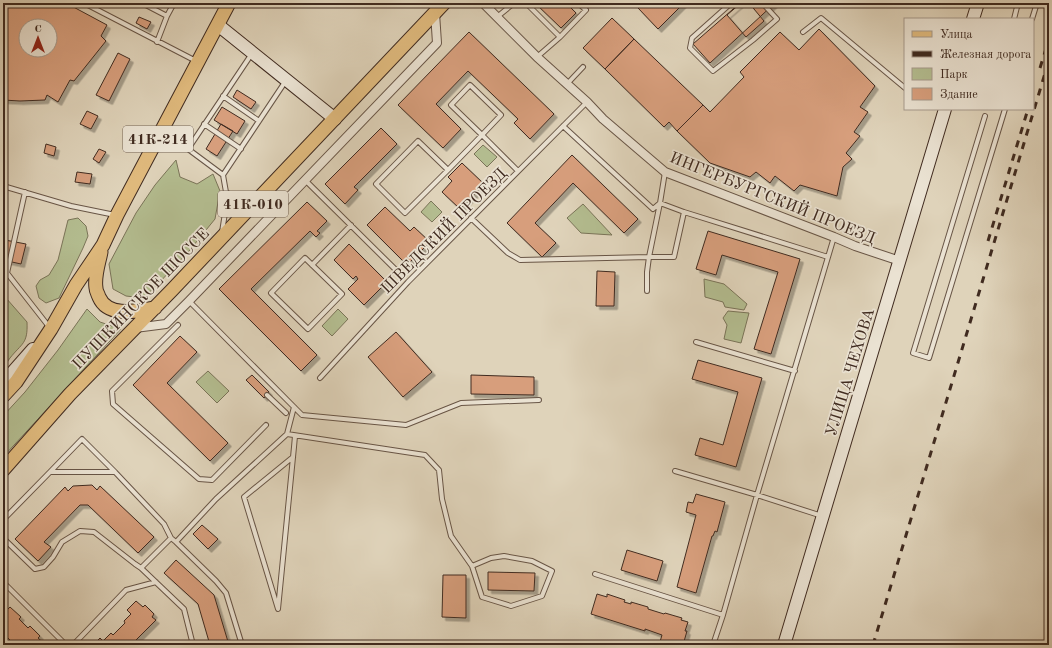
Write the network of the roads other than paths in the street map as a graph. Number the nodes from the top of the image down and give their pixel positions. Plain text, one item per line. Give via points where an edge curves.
1 (84, 3) edge
2 (142, 3) edge
3 (174, 3) edge
4 (229, 3) edge
5 (444, 3) edge
6 (482, 3) edge
7 (514, 3) edge
8 (526, 3) edge
9 (578, 3) edge
10 (727, 3) edge
11 (978, 3) edge
12 (1018, 3) edge
13 (1037, 3) edge
14 (766, 7) dead end
15 (435, 13) junction
16 (167, 16) junction
17 (497, 17) junction
18 (973, 18) edge
19 (1014, 18) edge
20 (1032, 18) edge
21 (218, 25) junction
22 (802, 32) dead end
23 (560, 37) junction
24 (157, 42) junction
25 (253, 52) junction
26 (537, 57) junction
27 (198, 62) junction
28 (583, 67) dead end
29 (287, 80) junction
30 (566, 84) junction
31 (904, 87) edge
32 (223, 96) junction
33 (587, 102) junction
34 (946, 110) edge
35 (1005, 110) edge
36 (985, 116) dead end
37 (335, 118) junction
38 (259, 121) junction
39 (204, 124) junction
40 (563, 126) junction
41 (482, 135) junction
42 (157, 141) junction
43 (188, 149) junction
44 (241, 149) junction
45 (448, 170) junction
46 (518, 171) junction
47 (665, 172) junction
48 (223, 175) junction
49 (305, 180) junction
50 (3, 186) edge
51 (25, 192) junction
52 (226, 192) junction
53 (257, 200) junction
54 (660, 203) junction
55 (684, 212) junction
56 (117, 215) junction
57 (471, 218) junction
58 (351, 225) junction
59 (834, 237) junction
60 (221, 238) junction
61 (103, 245) junction
62 (648, 257) junction
63 (828, 257) junction
64 (900, 261) junction
65 (312, 265) junction
66 (7, 273) junction
67 (401, 275) dead end
68 (3, 276) edge
69 (646, 291) dead end
70 (189, 301) junction
71 (155, 308) junction
72 (178, 325) dead end
73 (134, 328) junction
74 (51, 329) junction
75 (696, 342) dead end
76 (794, 371) junction
77 (320, 378) dead end
78 (3, 382) edge
79 (267, 394) dead end
80 (3, 396) edge
81 (539, 400) dead end
82 (294, 407) junction
83 (286, 413) dead end
84 (266, 425) dead end
85 (288, 434) junction
86 (295, 436) junction
87 (293, 457) junction
88 (6, 468) edge
89 (675, 471) dead end
90 (50, 472) junction
91 (115, 472) junction
92 (757, 495) junction
93 (823, 516) junction
94 (3, 520) edge
95 (3, 538) edge
96 (171, 538) junction
97 (176, 542) junction
98 (472, 566) junction
99 (141, 568) junction
100 (595, 574) dead end
101 (156, 582) junction
102 (3, 584) edge
103 (723, 615) junction
104 (66, 645) edge
105 (73, 645) edge
106 (193, 645) edge
107 (242, 645) edge
108 (713, 645) edge
109 (784, 645) edge

1 - 24 lane
2 - 16 lane
3 - 16 lane
4 - 21 main road, 41К-214
5 - 15 main road, ПУШКИНСКОЕ ШОССЕ / 41К-010
6 - 17 street, ИНГЕРБУРГСКИЙ ПРОЕЗД
7 - 17 lane
8 - 23 lane
9 - 23 lane via 586,10
10 - 14 lane via 729,5 692,38 690,48 713,71 777,19
11 - 18 street
12 - 19 lane
13 - 20 lane
15 - 37 main road, ПУШКИНСКОЕ ШОССЕ / 41К-010
15 - 49 street via 437,43
16 - 24 lane
17 - 26 street, ИНГЕРБУРГСКИЙ ПРОЕЗД
21 - 25 street
21 - 27 main road, 41К-214
22 - 31 lane via 821,18
23 - 26 lane
24 - 27 lane
25 - 29 street
25 - 32 lane
26 - 30 street, ИНГЕРБУРГСКИЙ ПРОЕЗД
27 - 42 main road, 41К-214
28 - 30 lane
29 - 37 street
29 - 38 lane
30 - 33 street, ИНГЕРБУРГСКИЙ ПРОЕЗД
32 - 38 lane
32 - 39 lane
33 - 40 lane, ШВЕДСКИЙ ПРОЕЗД
33 - 47 street, ИНГЕРБУРГСКИЙ ПРОЕЗД
34 - 64 street, УЛИЦА ЧЕХОВА
35 - 36 lane via 929,358 913,354
37 - 53 main road, ПУШКИНСКОЕ ШОССЕ / 41К-010
38 - 44 lane
39 - 43 lane
39 - 44 lane
40 - 46 lane, ШВЕДСКИЙ ПРОЕЗД
40 - 54 lane via 653,209
41 - 41 lane via 501,115 470,85 451,105
41 - 45 lane
41 - 46 lane
42 - 43 lane
42 - 56 main road, 41К-214
43 - 48 lane
44 - 48 lane
45 - 45 lane via 418,141 376,184 405,213
46 - 57 lane, ШВЕДСКИЙ ПРОЕЗД
47 - 54 lane
47 - 59 street, ИНГЕРБУРГСКИЙ ПРОЕЗД
48 - 52 lane
49 - 58 lane
49 - 70 street
50 - 51 lane
51 - 56 lane via 71,206
51 - 66 lane
52 - 53 lane via 238,200
52 - 60 lane
53 - 60 main road, ПУШКИНСКОЕ ШОССЕ / 41К-010
54 - 55 lane
54 - 62 lane
55 - 62 lane via 674,257
55 - 63 lane
56 - 61 main road, 41К-214
57 - 62 lane via 508,253 520,260
57 - 77 lane, ШВЕДСКИЙ ПРОЕЗД
58 - 65 lane
58 - 67 lane
59 - 63 lane
59 - 64 street, ИНГЕРБУРГСКИЙ ПРОЕЗД
60 - 71 main road, ПУШКИНСКОЕ ШОССЕ / 41К-010
61 - 71 main road via 96,274 96,290 101,301 110,309 131,312
61 - 74 main road, 41К-214
62 - 69 lane
63 - 76 lane
64 - 93 street, УЛИЦА ЧЕХОВА
65 - 65 lane via 342,294 308,329 271,293 305,258
66 - 68 lane
66 - 74 lane
70 - 73 street via 166,324
70 - 82 lane
71 - 73 main road, ПУШКИНСКОЕ ШОССЕ / 41К-010
72 - 84 lane via 112,390 113,404 199,479 212,480
73 - 88 main road, ПУШКИНСКОЕ ШОССЕ / 41К-010 via 70,394
74 - 78 street
74 - 80 main road, 41К-214 via 16,382
75 - 76 lane
76 - 92 lane
79 - 83 lane
81 - 82 lane via 461,403 406,425 302,416
82 - 85 lane
85 - 86 lane
85 - 97 lane via 216,499
86 - 87 lane
86 - 98 lane via 425,455 439,470 442,499 451,536
87 - 87 lane via 282,563 278,609 244,497
89 - 92 lane
90 - 91 lane
90 - 91 lane via 82,439
90 - 94 lane
91 - 96 lane via 164,524
92 - 93 lane
92 - 103 lane
93 - 109 street, УЛИЦА ЧЕХОВА
95 - 99 lane via 35,569 44,568 62,542 80,531 94,532
96 - 97 lane
96 - 99 lane
97 - 107 lane via 226,593
98 - 98 lane via 482,597 511,606 542,596 552,571 532,561 504,556
99 - 101 lane
100 - 103 lane
101 - 105 lane via 126,590
101 - 106 lane via 184,609
102 - 104 lane
103 - 108 lane

